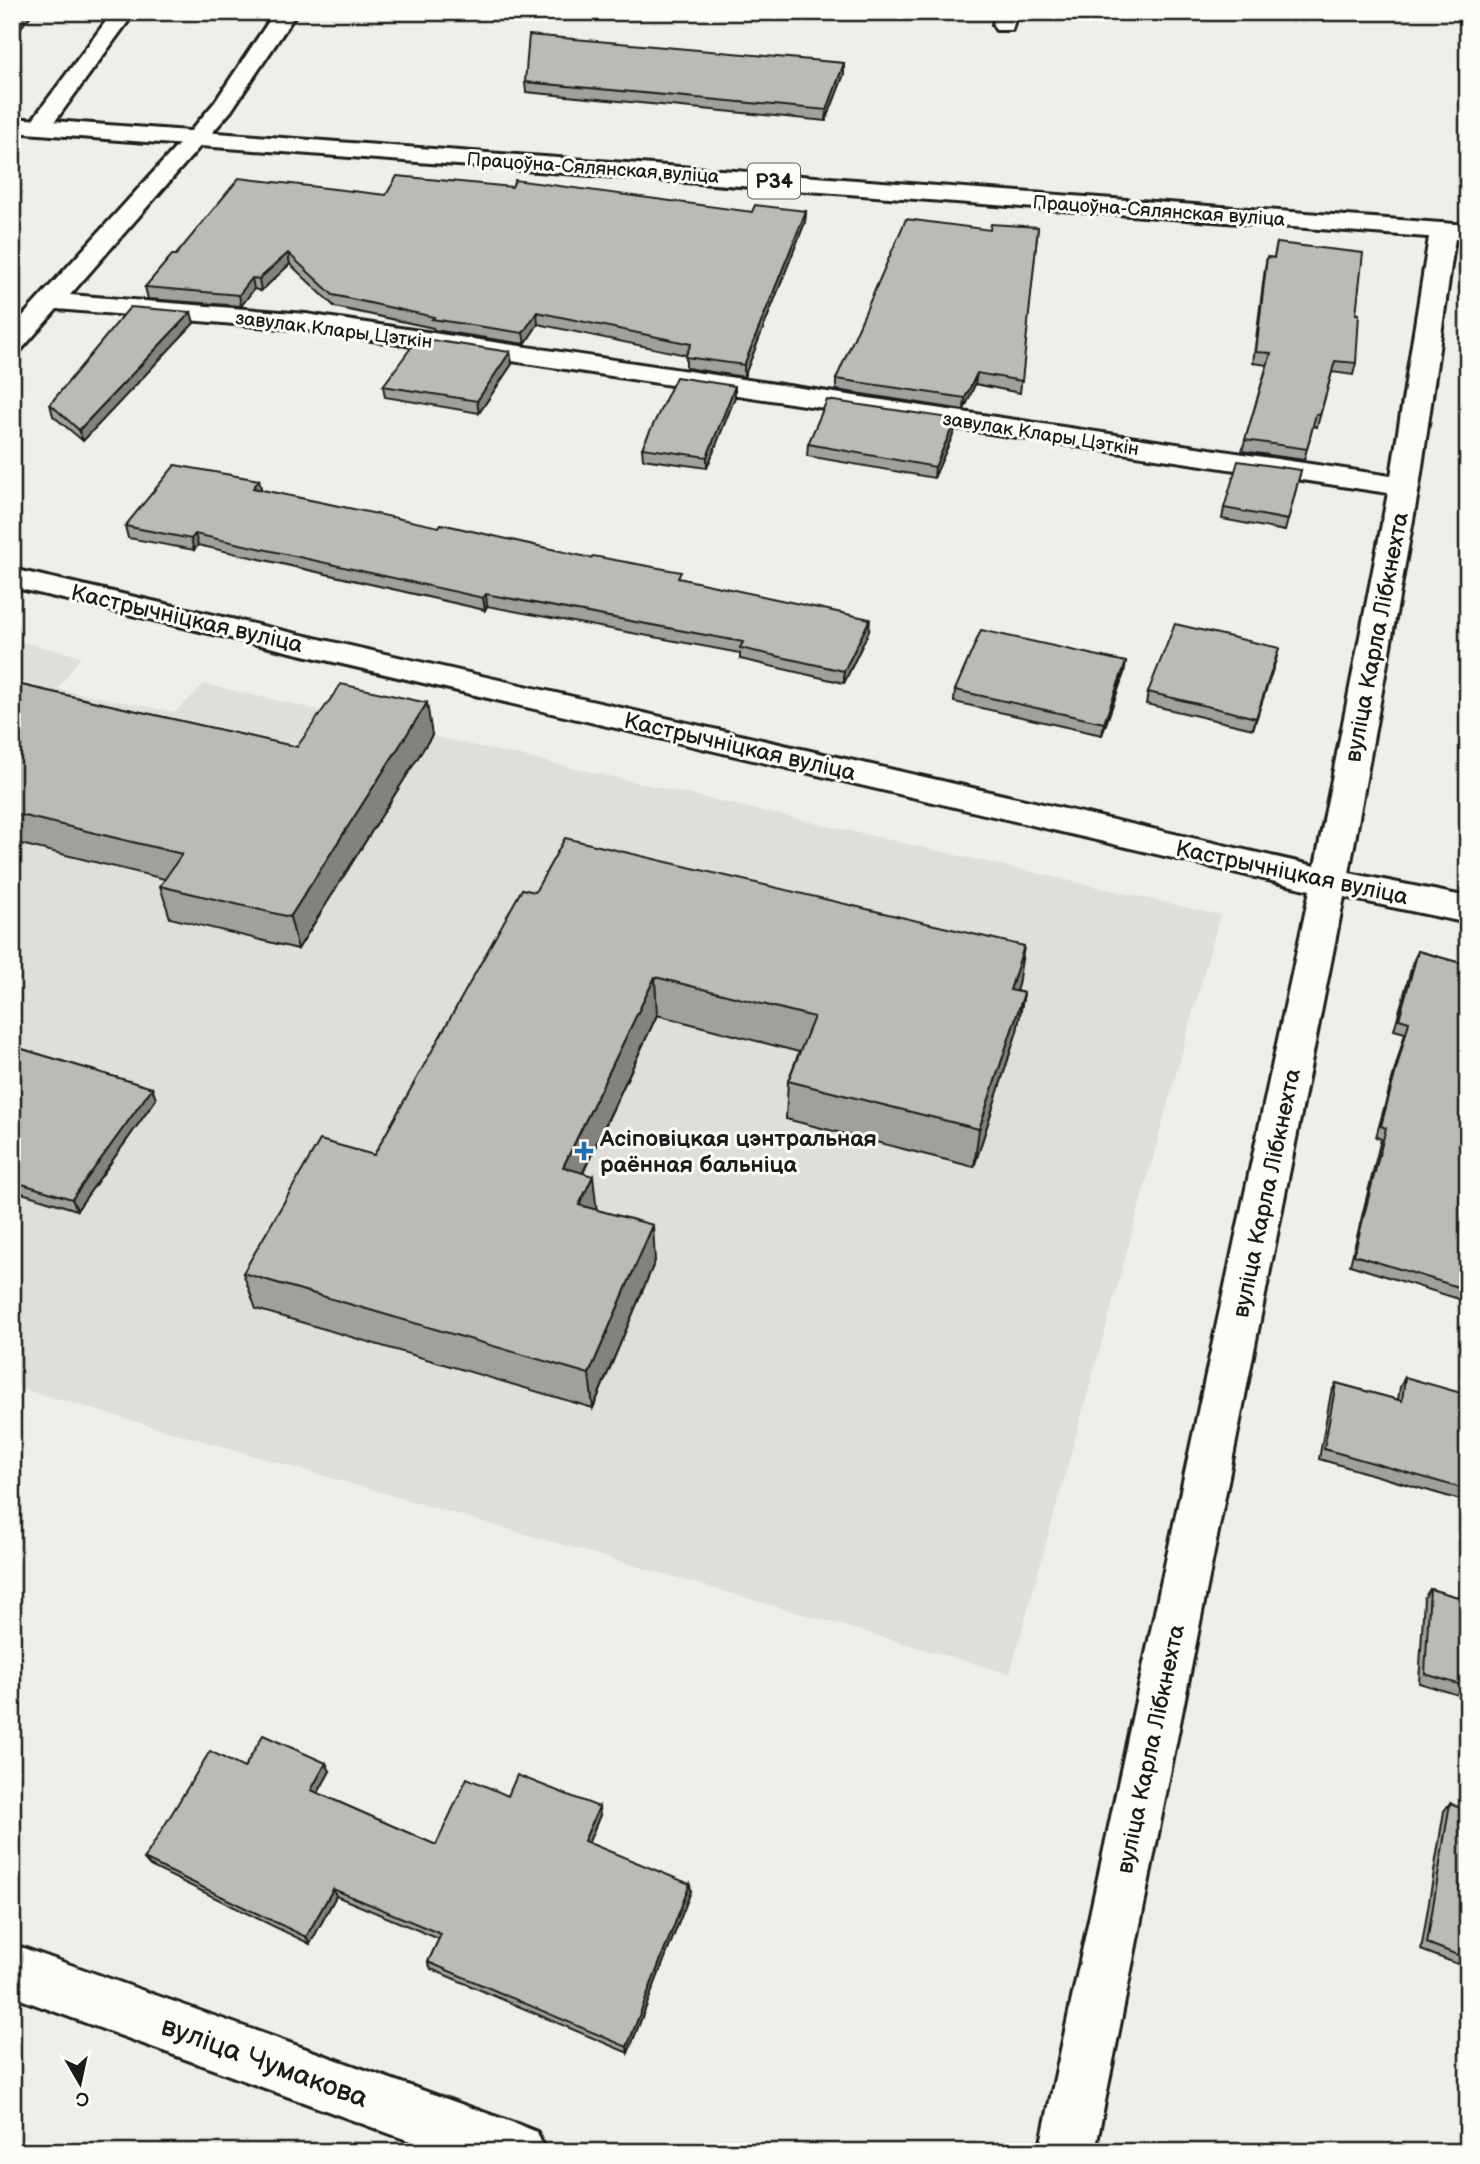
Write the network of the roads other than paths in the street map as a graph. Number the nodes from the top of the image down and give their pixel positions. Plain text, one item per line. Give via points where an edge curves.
1 (124, 12) edge
2 (286, 12) edge
3 (12, 125) edge
4 (39, 127) junction
5 (197, 138) junction
6 (1455, 232) edge
7 (52, 301) junction
8 (12, 344) edge
9 (1404, 487) junction
10 (12, 578) edge
11 (1330, 882) junction
12 (1468, 910) edge
13 (12, 1970) edge
14 (517, 2152) edge
15 (1067, 2152) edge

1 - 4 street
2 - 5 street
3 - 4 street, Працоўна-Сялянская вуліца / Р34
4 - 5 street, Працоўна-Сялянская вуліца / Р34
5 - 6 street, Працоўна-Сялянская вуліца / Р34
5 - 7 street
6 - 9 street, вуліца Карла Лібкнехта
7 - 8 street
7 - 9 street, завулак Клары Цэткін via 306,322
9 - 11 street, вуліца Карла Лібкнехта
10 - 11 street, Кастрычніцкая вуліца
11 - 12 street, Кастрычніцкая вуліца
11 - 15 street, вуліца Карла Лібкнехта
13 - 14 street, вуліца Чумакова

